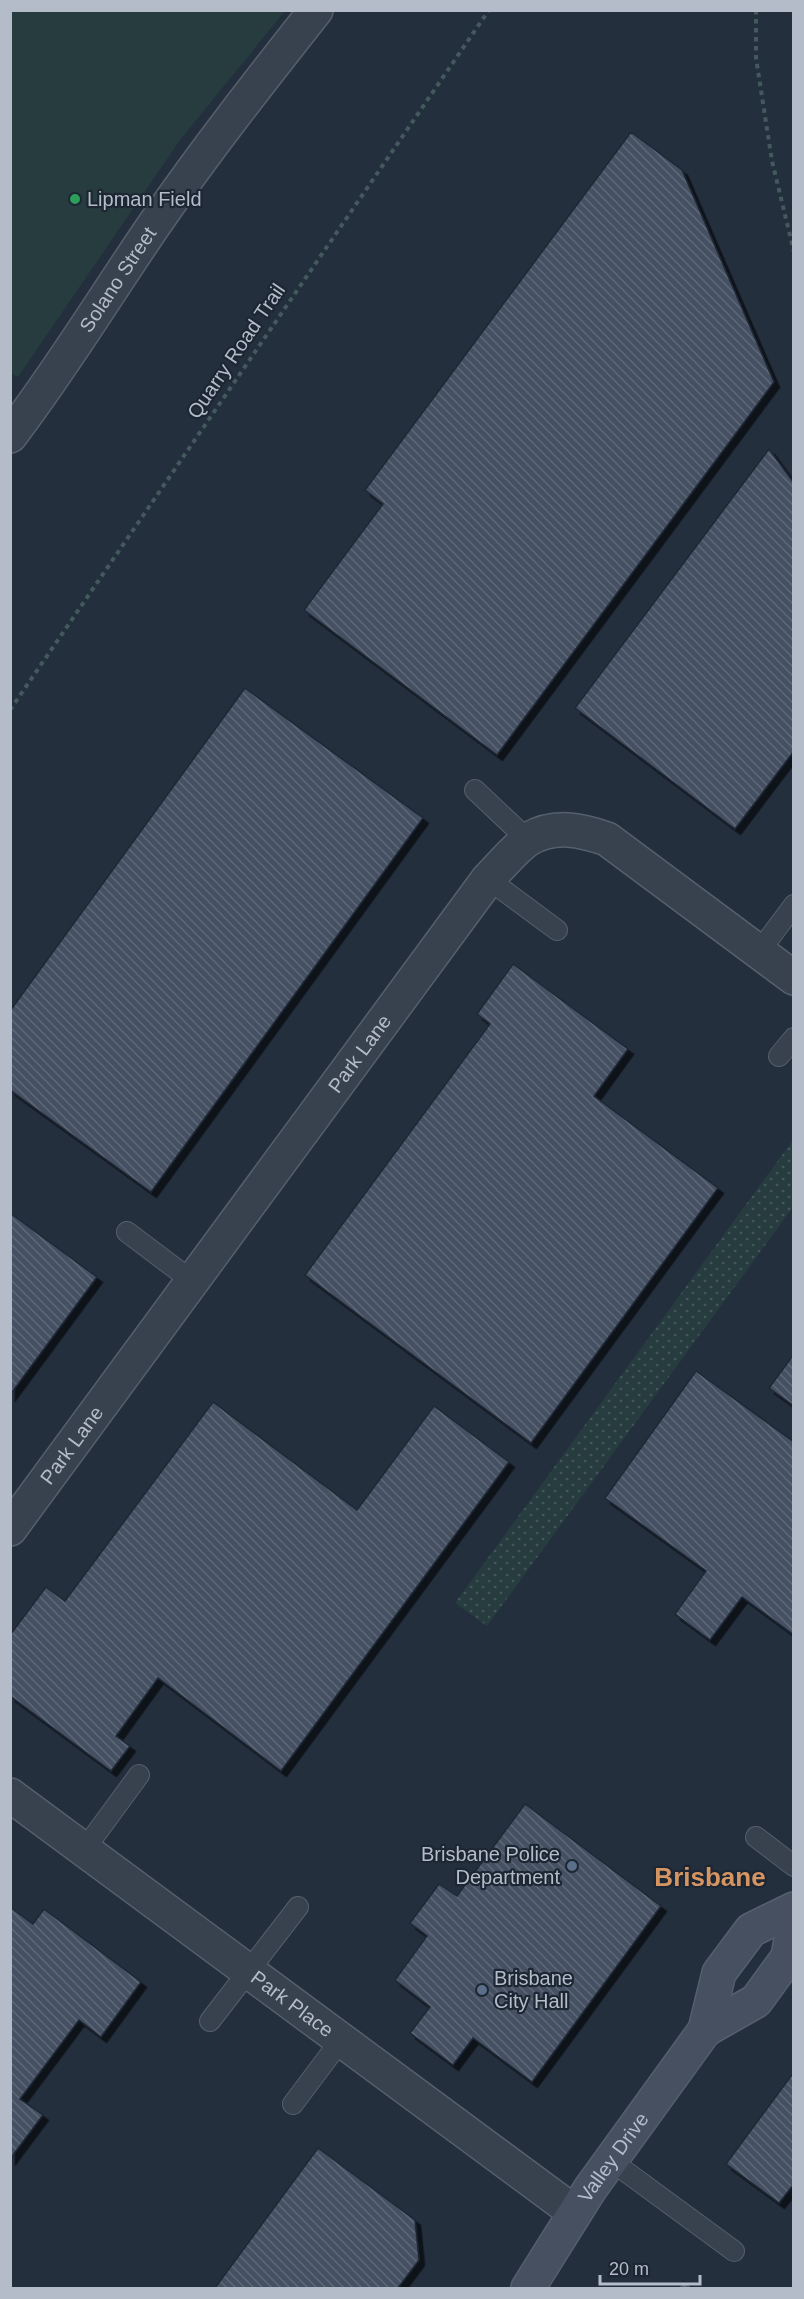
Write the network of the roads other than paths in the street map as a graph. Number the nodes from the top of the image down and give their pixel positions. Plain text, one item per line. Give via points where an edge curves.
1 (316, 10) edge
2 (10, 436) edge
3 (475, 790) dead end
4 (528, 840) junction
5 (488, 879) junction
6 (794, 905) edge
7 (557, 930) dead end
8 (759, 952) junction
9 (794, 978) edge
10 (794, 1038) edge
11 (779, 1056) dead end
12 (127, 1232) dead end
13 (192, 1281) junction
14 (10, 1529) edge
15 (139, 1775) dead end
16 (10, 1795) edge
17 (756, 1837) dead end
18 (84, 1850) junction
19 (794, 1866) edge
20 (298, 1907) dead end
21 (794, 1909) edge
22 (794, 1923) edge
23 (249, 1972) junction
24 (210, 2021) dead end
25 (705, 2030) junction
26 (340, 2040) junction
27 (293, 2104) dead end
28 (610, 2160) junction
29 (574, 2212) junction
30 (734, 2251) dead end
31 (528, 2289) edge

1 - 2 street, Solano Street via 222,129
3 - 4 lane
4 - 5 street, Park Lane
4 - 8 street, Park Lane via 555,831 580,830 608,839
5 - 7 lane
5 - 13 street, Park Lane
6 - 8 lane
8 - 9 street, Park Lane
10 - 11 lane
12 - 13 lane
13 - 14 street, Park Lane
15 - 18 lane
16 - 18 street, Park Place
17 - 19 lane
18 - 23 street, Park Place
20 - 23 lane
21 - 25 main road, Valley Drive via 751,1930 719,1973
22 - 25 main road, Valley Drive via 788,1957 756,2001
23 - 24 lane
23 - 26 street, Park Place
25 - 28 main road, Valley Drive
26 - 27 lane
26 - 29 street, Park Place
28 - 29 main road, Valley Drive
28 - 30 lane
29 - 31 main road, Valley Drive

